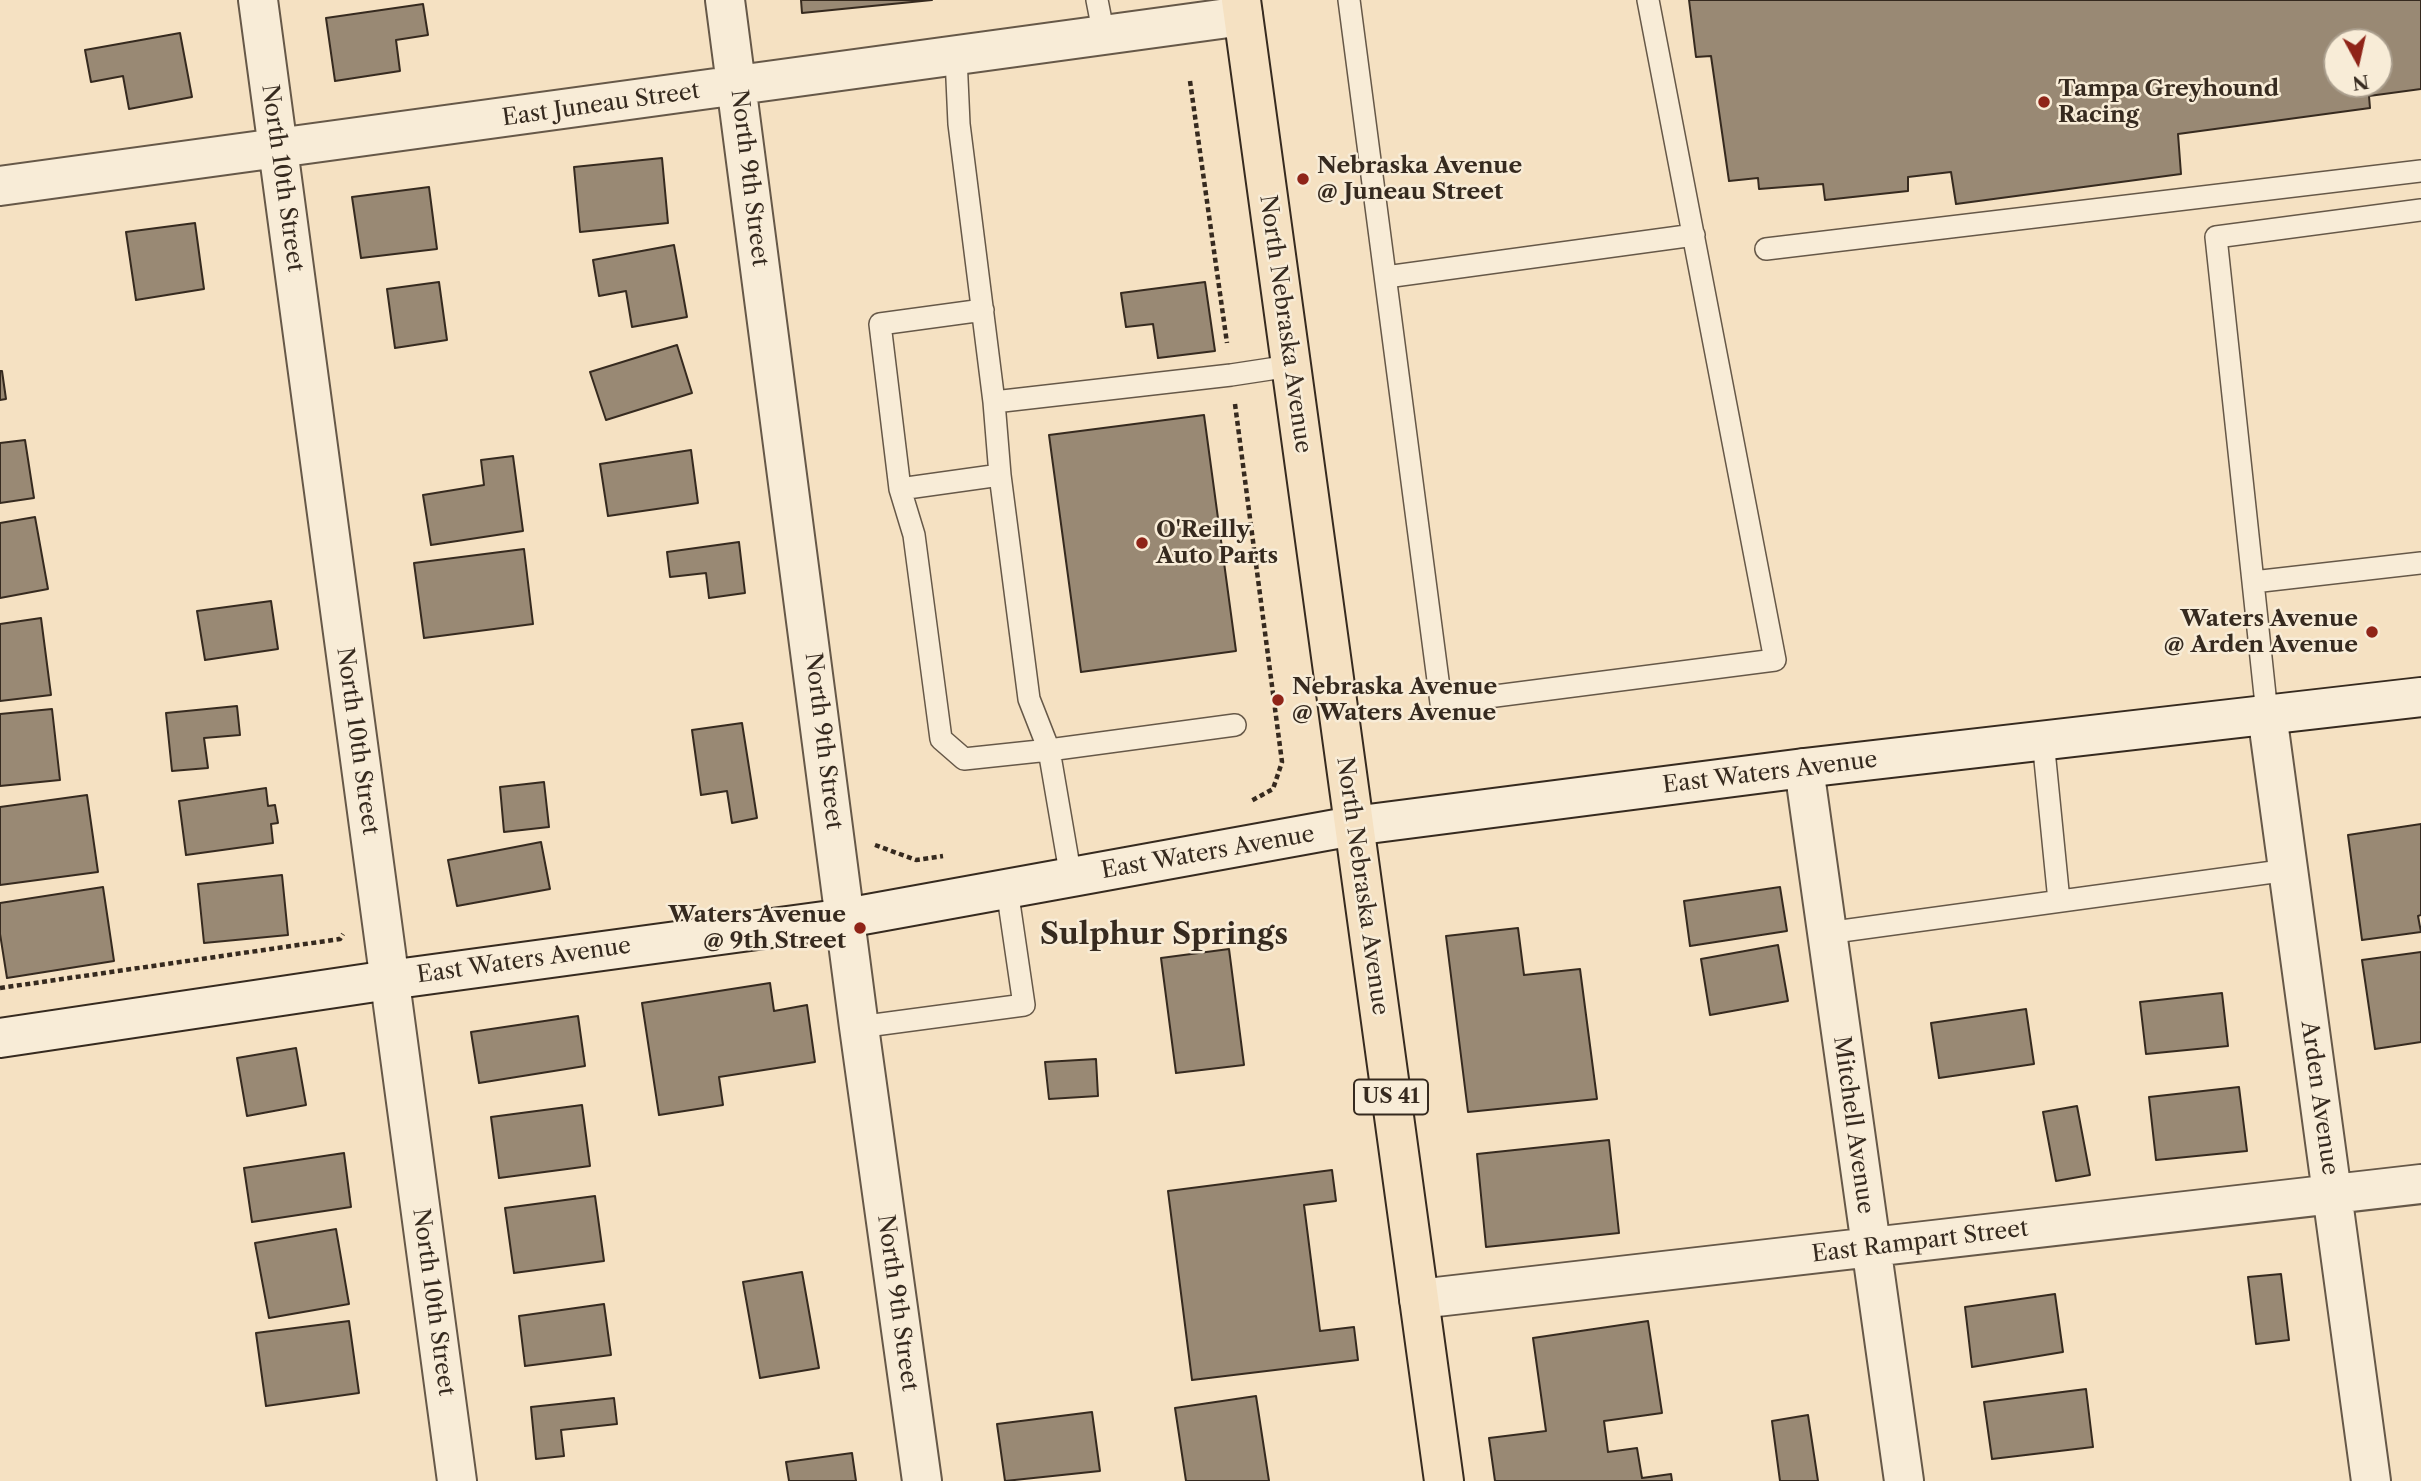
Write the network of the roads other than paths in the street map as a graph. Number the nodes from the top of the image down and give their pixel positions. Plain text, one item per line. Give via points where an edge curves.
1 (258, 0) edge
2 (725, 0) edge
3 (1349, 0) edge
4 (1648, 0) edge
5 (1242, 8) edge
6 (1101, 18) edge
7 (956, 57) junction
8 (737, 86) junction
9 (278, 148) junction
10 (2421, 171) edge
11 (0, 186) edge
12 (2421, 210) edge
13 (1694, 234) junction
14 (1766, 249) dead end
15 (1386, 277) junction
16 (982, 310) junction
17 (1290, 366) junction
18 (994, 402) junction
19 (1000, 475) junction
20 (900, 489) junction
21 (2421, 563) edge
22 (2253, 582) junction
23 (2421, 696) edge
24 (2267, 714) junction
25 (1235, 725) dead end
26 (2043, 740) junction
27 (1049, 750) junction
28 (1804, 768) junction
29 (1353, 827) junction
30 (2288, 870) junction
31 (1071, 878) junction
32 (1007, 890) junction
33 (2059, 901) junction
34 (846, 918) junction
35 (1827, 933) junction
36 (389, 980) junction
37 (859, 1027) junction
38 (0, 1038) edge
39 (2421, 1184) edge
40 (2332, 1194) junction
41 (1870, 1248) junction
42 (1419, 1299) junction
43 (457, 1481) edge
44 (922, 1481) edge
45 (1444, 1481) edge
46 (1904, 1481) edge
47 (2371, 1481) edge

1 - 9 street, North 10th Street
2 - 8 street, North 9th Street
3 - 15 lane
4 - 13 lane
5 - 6 street, East Juneau Street
5 - 17 main road, North Nebraska Avenue / US 41
6 - 7 street, East Juneau Street
7 - 8 street, East Juneau Street
7 - 16 lane via 959,124
8 - 9 street, East Juneau Street
8 - 34 street, North 9th Street
9 - 11 street, East Juneau Street
9 - 36 street, North 10th Street
10 - 14 lane
12 - 22 lane via 2216,237
13 - 15 lane
13 - 15 lane via 1775,660 1441,702
16 - 18 lane
16 - 20 lane via 880,324
17 - 18 lane
17 - 29 main road, North Nebraska Avenue / US 41
18 - 19 lane
19 - 20 lane
19 - 27 lane via 1029,699
20 - 27 lane via 914,535 941,739 964,759
21 - 22 lane
22 - 24 lane
23 - 24 street, East Waters Avenue
24 - 26 street, East Waters Avenue
24 - 30 street, Arden Avenue
25 - 27 lane
26 - 28 street, East Waters Avenue
26 - 33 lane
27 - 31 lane
28 - 29 street, East Waters Avenue
28 - 35 street, Mitchell Avenue
29 - 31 street, East Waters Avenue
29 - 42 main road, North Nebraska Avenue / US 41
30 - 33 lane
30 - 40 street, Arden Avenue
31 - 32 street, East Waters Avenue
32 - 34 street, East Waters Avenue
32 - 37 lane via 1024,1005
33 - 35 lane
34 - 36 street, East Waters Avenue
34 - 37 street, North 9th Street
35 - 41 street, Mitchell Avenue
36 - 38 street, East Waters Avenue
36 - 43 street, North 10th Street
37 - 44 street, North 9th Street
39 - 40 street, East Rampart Street
40 - 41 street, East Rampart Street
40 - 47 street, Arden Avenue
41 - 42 street, East Rampart Street
41 - 46 street, Mitchell Avenue
42 - 45 main road, North Nebraska Avenue / US 41

